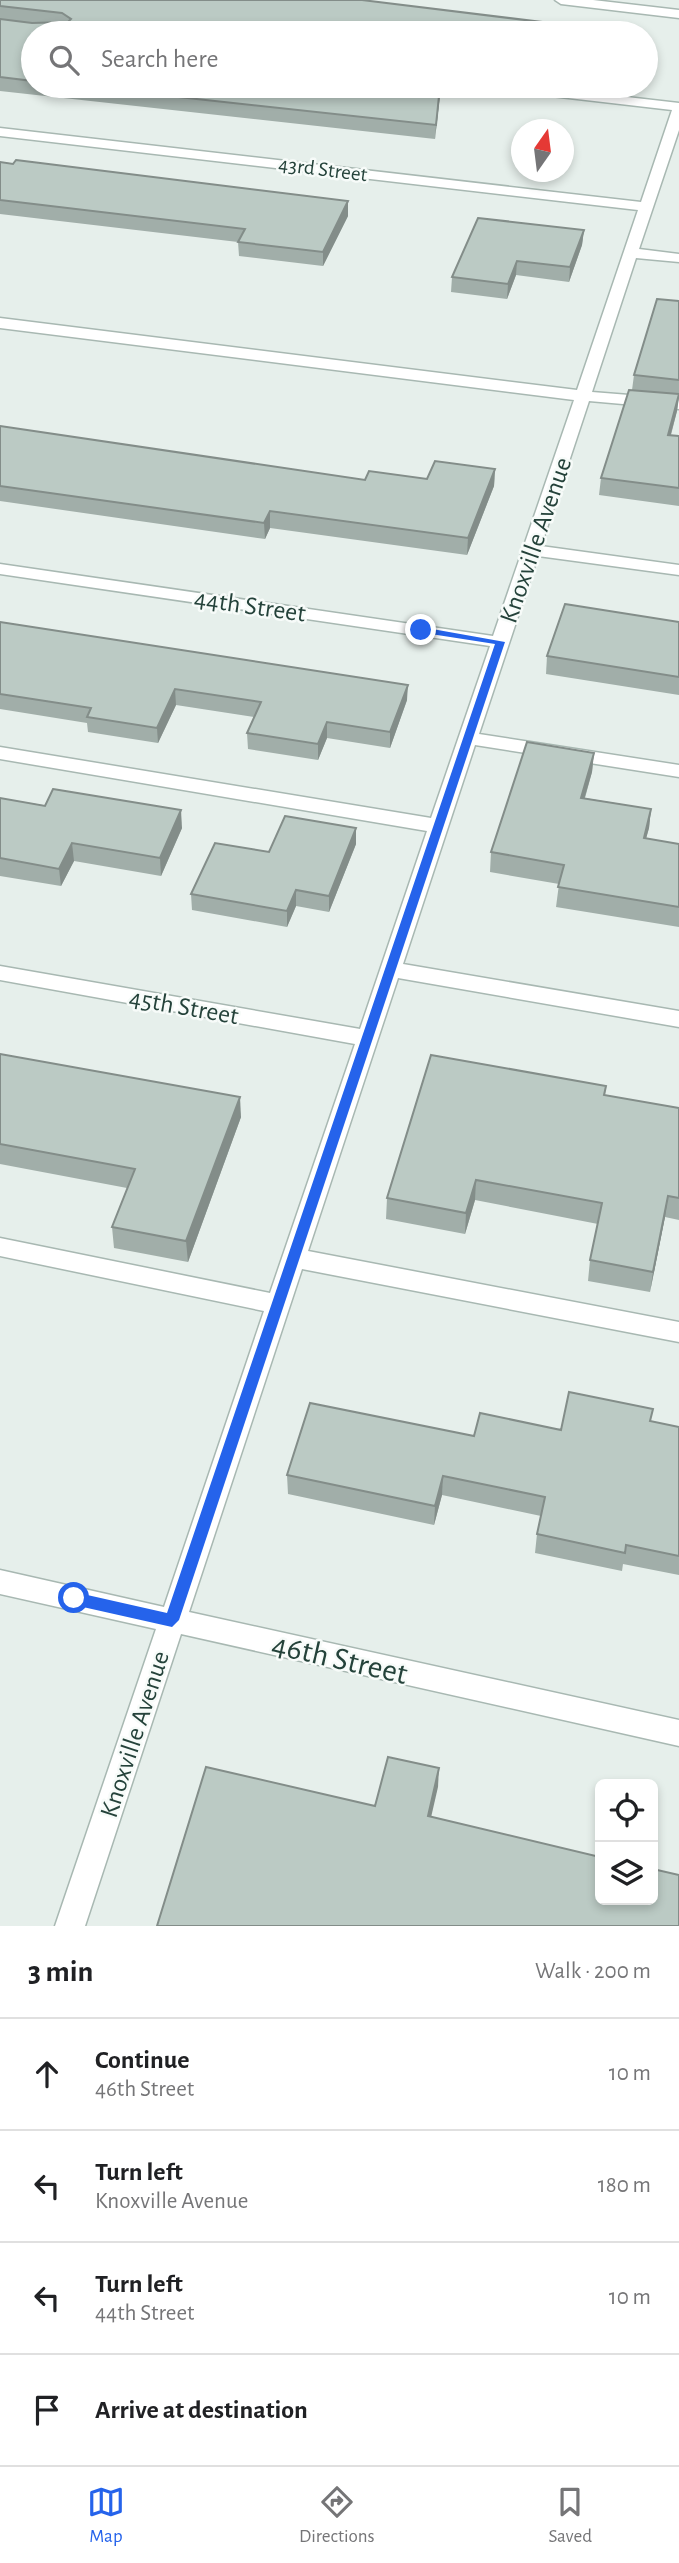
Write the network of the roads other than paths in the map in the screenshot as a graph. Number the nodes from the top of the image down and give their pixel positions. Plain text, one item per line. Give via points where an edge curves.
1 (561, 0) edge
2 (679, 14) edge
3 (597, 98) edge
4 (679, 108) edge
5 (0, 132) edge
6 (675, 136) edge
7 (646, 207) junction
8 (631, 253) junction
9 (679, 258) edge
10 (0, 323) edge
11 (583, 396) junction
12 (679, 404) edge
13 (531, 550) junction
14 (0, 569) edge
15 (679, 570) edge
16 (500, 642) junction
17 (468, 738) junction
18 (0, 753) edge
19 (679, 771) edge
20 (439, 826) junction
21 (391, 969) junction
22 (0, 973) edge
23 (679, 1019) edge
24 (367, 1038) junction
25 (0, 1247) edge
26 (293, 1258) junction
27 (278, 1304) junction
28 (679, 1332) edge
29 (0, 1582) edge
30 (172, 1620) junction
31 (679, 1733) edge
32 (70, 1926) edge

1 - 2 street
3 - 4 street
4 - 6 street, Knoxville Avenue
5 - 7 street, 43rd Street
6 - 7 street, Knoxville Avenue
7 - 8 street, Knoxville Avenue
8 - 9 street
8 - 11 street, Knoxville Avenue
10 - 11 street
11 - 12 street
11 - 13 street, Knoxville Avenue
13 - 15 street
13 - 16 street, Knoxville Avenue
14 - 16 street, 44th Street
16 - 17 street, Knoxville Avenue
17 - 19 street
17 - 20 street, Knoxville Avenue
18 - 20 street
20 - 21 street, Knoxville Avenue
21 - 23 street
21 - 24 street, Knoxville Avenue
22 - 24 street, 45th Street
24 - 26 street, Knoxville Avenue
25 - 27 street
26 - 27 street, Knoxville Avenue
26 - 28 street
27 - 30 street, Knoxville Avenue
29 - 30 street, 46th Street
30 - 31 street, 46th Street
30 - 32 street, Knoxville Avenue

